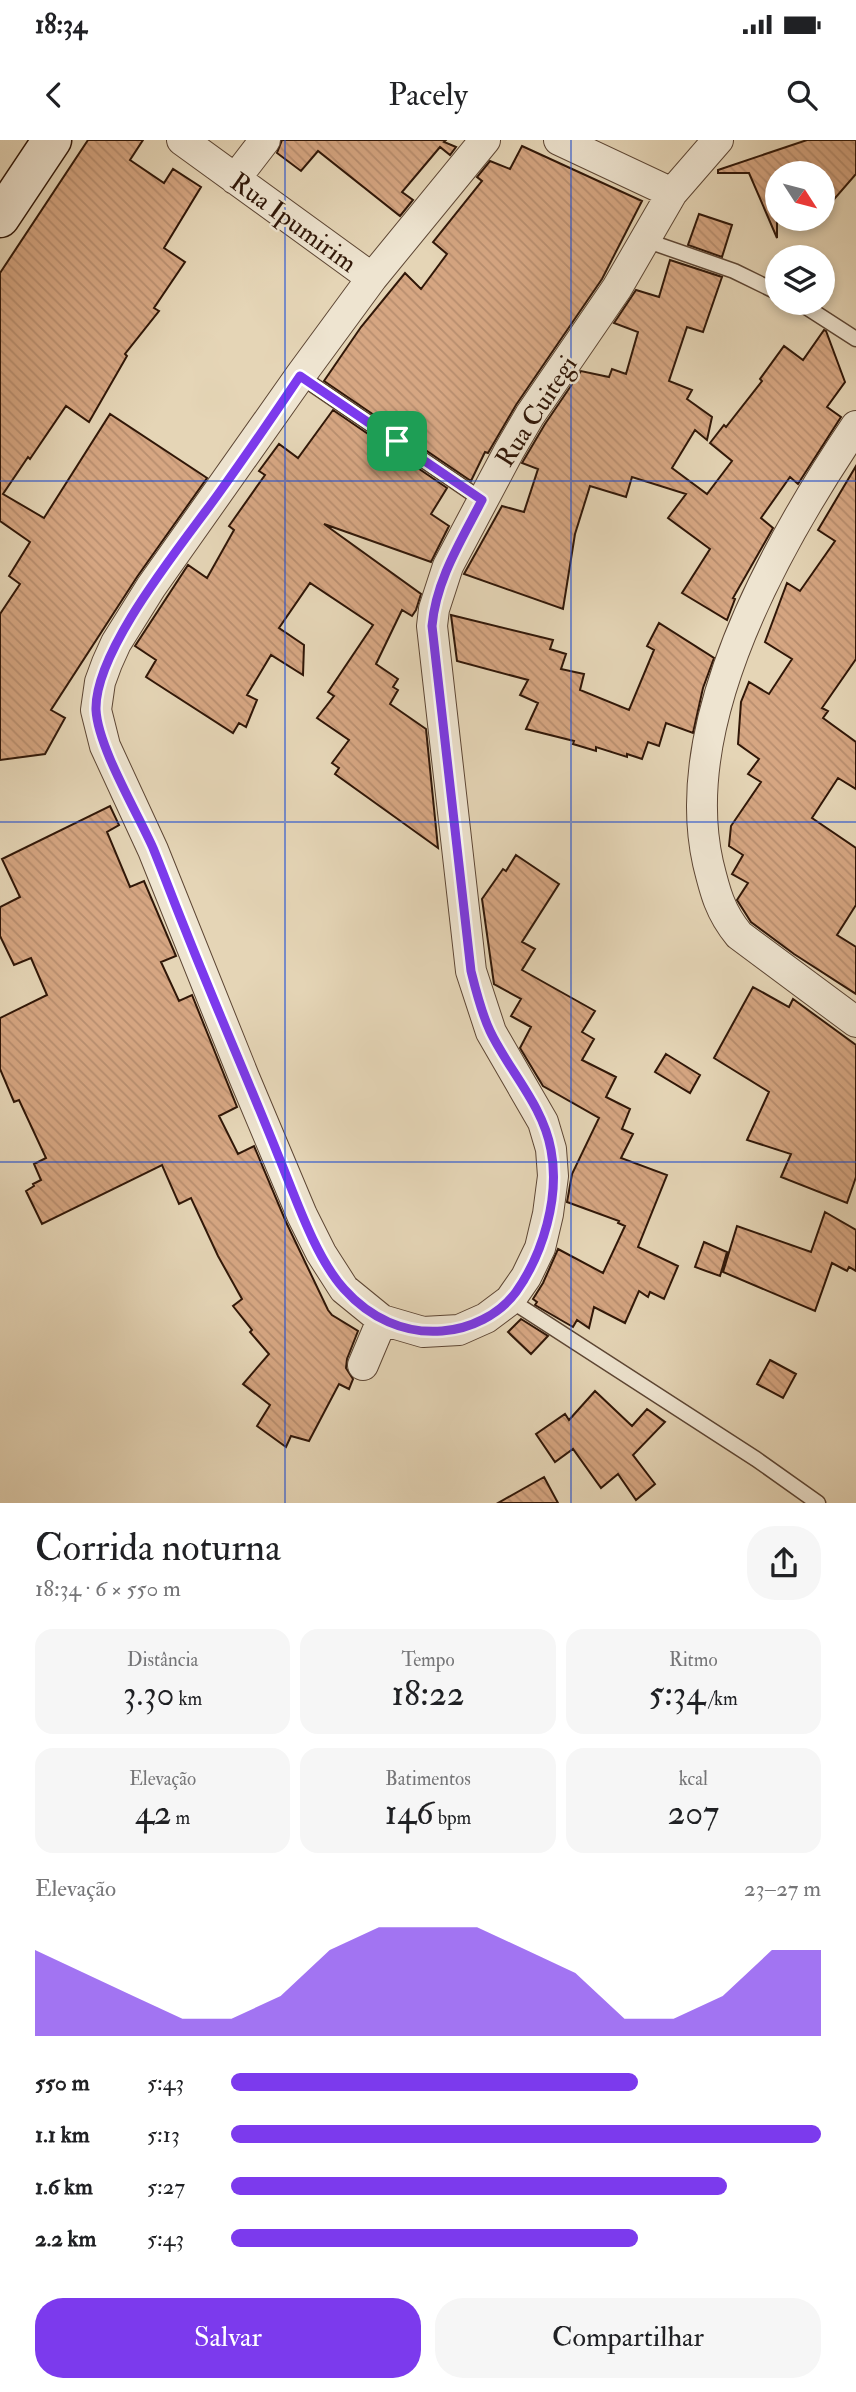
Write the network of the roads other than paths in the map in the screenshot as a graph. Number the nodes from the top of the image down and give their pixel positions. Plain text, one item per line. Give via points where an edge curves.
1 (52, 140) edge
2 (182, 140) edge
3 (265, 140) edge
4 (485, 140) edge
5 (559, 140) edge
6 (718, 140) edge
7 (235, 179) junction
8 (672, 192) junction
9 (0, 218) edge
10 (645, 240) junction
11 (372, 278) junction
12 (765, 286) edge
13 (819, 315) edge
14 (856, 339) edge
15 (300, 376) junction
16 (856, 425) edge
17 (482, 500) junction
18 (856, 1022) edge
19 (510, 1300) junction
20 (382, 1320) junction
21 (363, 1365) dead end
22 (818, 1503) edge

1 - 9 main road
2 - 7 street, Rua Ipumirim
3 - 7 street
4 - 11 street
5 - 8 street
6 - 8 street, Rua Cuitegi
7 - 11 street, Rua Ipumirim
8 - 10 street, Rua Cuitegi
10 - 12 lane
10 - 17 street, Rua Cuitegi via 530,415
11 - 15 street
13 - 14 lane
15 - 17 lane
15 - 20 street via 116,643 100,682 96,710 105,746 153,850 302,1215 344,1289
16 - 18 street via 791,530 754,602 719,701 701,805 715,895 726,919 739,935
17 - 19 street, Rua Cuitegi via 444,577 432,626 471,971 491,1032 543,1122 551,1149 553,1176 540,1248
19 - 20 street, Rua Cuitegi via 486,1318 459,1329 423,1332
19 - 22 lane
20 - 21 street

